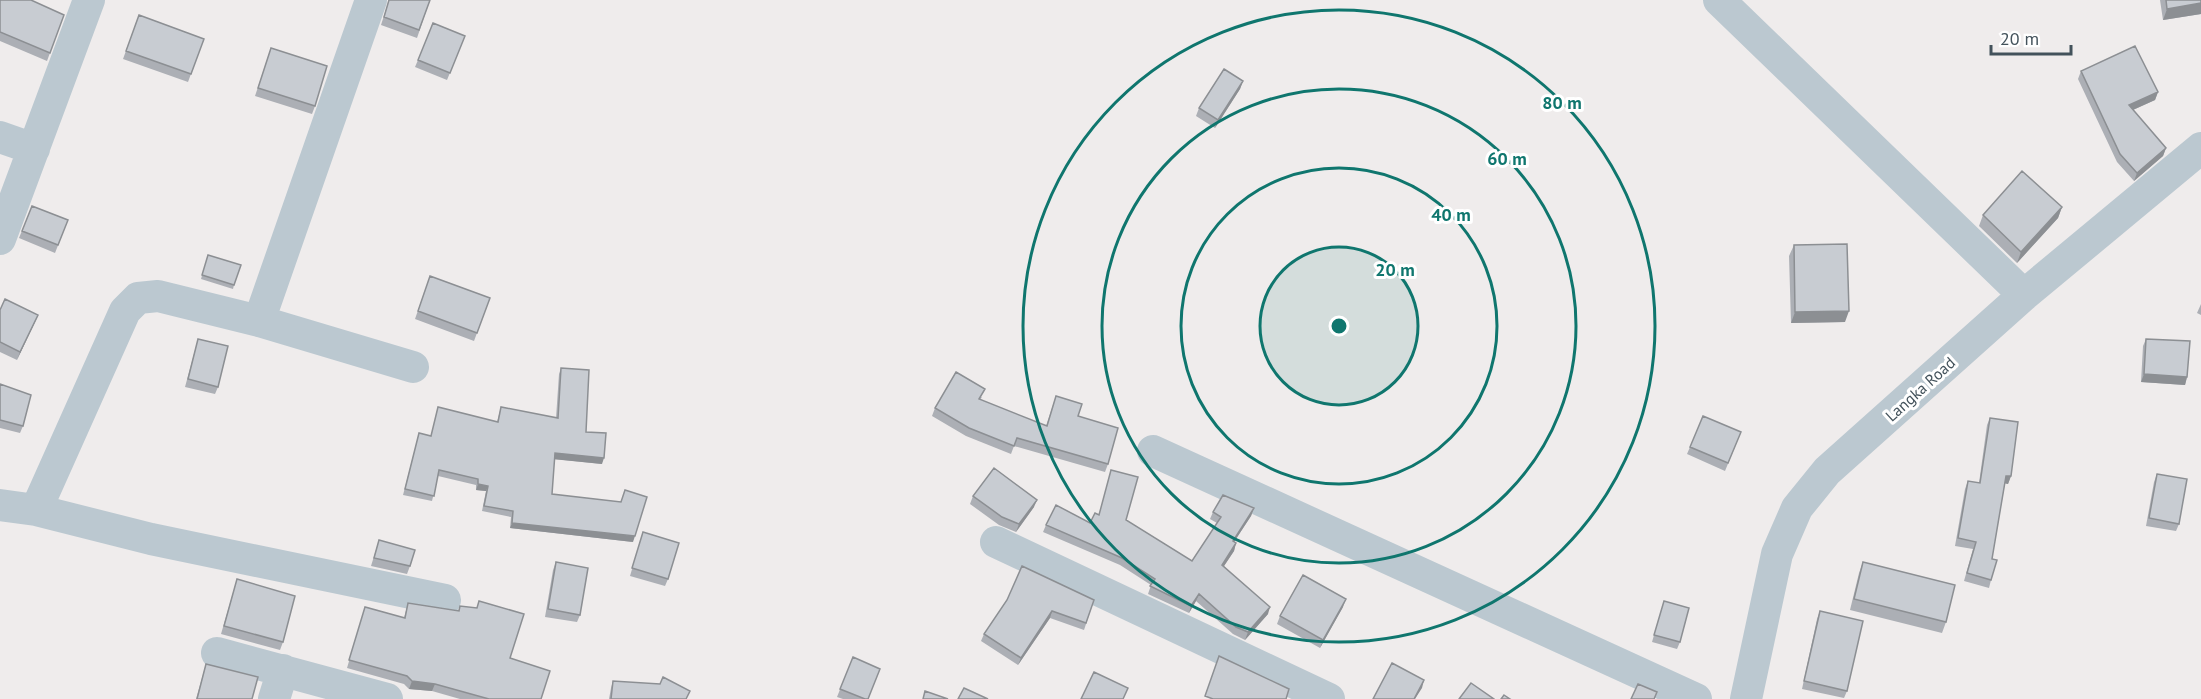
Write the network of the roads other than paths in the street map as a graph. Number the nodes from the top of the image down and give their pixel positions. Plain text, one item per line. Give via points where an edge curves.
1 (89, 0) edge
2 (371, 0) edge
3 (1719, 0) edge
4 (0, 137) edge
5 (2201, 148) edge
6 (34, 149) junction
7 (0, 239) edge
8 (2024, 295) junction
9 (260, 321) junction
10 (413, 366) dead end
11 (1153, 451) dead end
12 (0, 505) edge
13 (36, 510) junction
14 (996, 542) dead end
15 (445, 600) dead end
16 (217, 652) dead end
17 (279, 685) edge
18 (387, 699) edge
19 (1329, 699) edge
20 (1696, 699) edge
21 (1746, 699) edge

1 - 6 street
2 - 9 street
3 - 8 street
4 - 6 street
5 - 8 street, Langka Road
6 - 7 street
8 - 21 street, Langka Road via 1827,471 1797,508 1777,554
9 - 10 street
9 - 13 street via 158,296 138,298 125,311
11 - 20 street
12 - 13 street
13 - 15 street via 151,539
14 - 19 street
16 - 17 street
17 - 18 street

